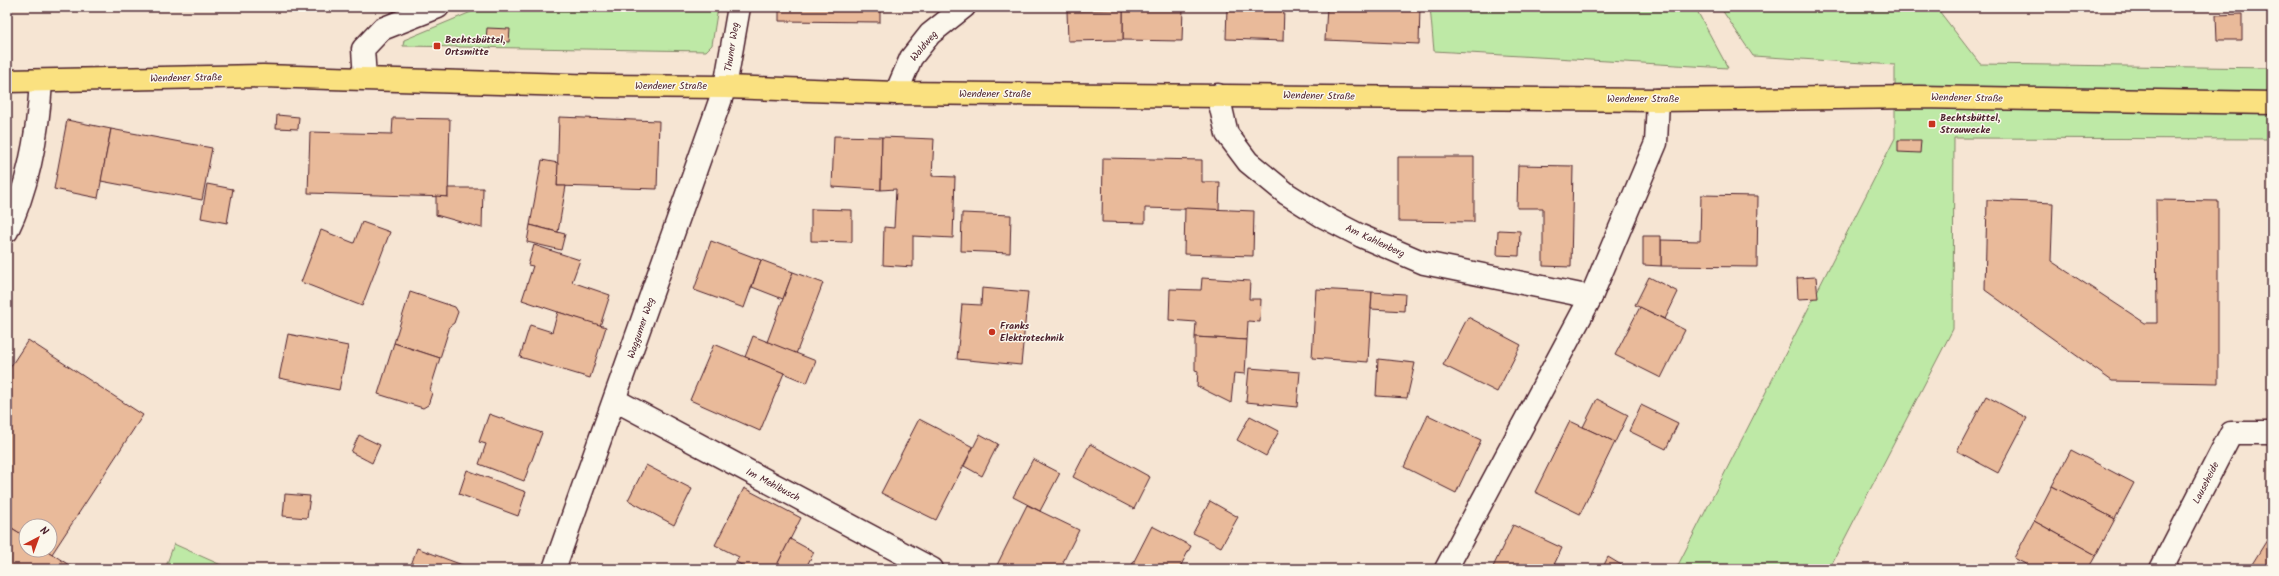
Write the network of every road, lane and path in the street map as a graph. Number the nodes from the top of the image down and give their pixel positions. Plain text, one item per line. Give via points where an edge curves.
1 (438, 7) edge
2 (738, 7) edge
3 (964, 7) edge
4 (365, 78) junction
5 (7, 82) edge
6 (41, 82) junction
7 (726, 87) junction
8 (896, 93) junction
9 (1218, 95) junction
10 (1658, 100) junction
11 (2272, 103) edge
12 (7, 232) edge
13 (1591, 297) junction
14 (615, 400) junction
15 (2272, 433) edge
16 (554, 569) edge
17 (932, 569) edge
18 (1446, 569) edge
19 (2161, 569) edge

1 - 4 street via 382,29 363,49
2 - 7 street, Thuner Weg
3 - 8 street, Waldweg via 930,34 911,58
4 - 6 main road, Wendener Straße via 263,76
4 - 7 main road, Wendener Straße via 602,86
5 - 6 main road, Wendener Straße
6 - 12 street via 38,122 18,208
7 - 8 main road, Wendener Straße
7 - 14 street, Waggumer Weg
8 - 9 main road, Wendener Straße
9 - 10 main road, Wendener Straße
9 - 13 street, Am Kahlenberg via 1227,134 1248,162 1287,194 1322,216 1424,263
10 - 11 main road, Wendener Straße via 1919,97
10 - 13 street via 1656,143
13 - 18 street
14 - 16 street, Waggumer Weg
14 - 17 street, Im Mehlbusch
15 - 19 street, Lauseheide via 2231,433

